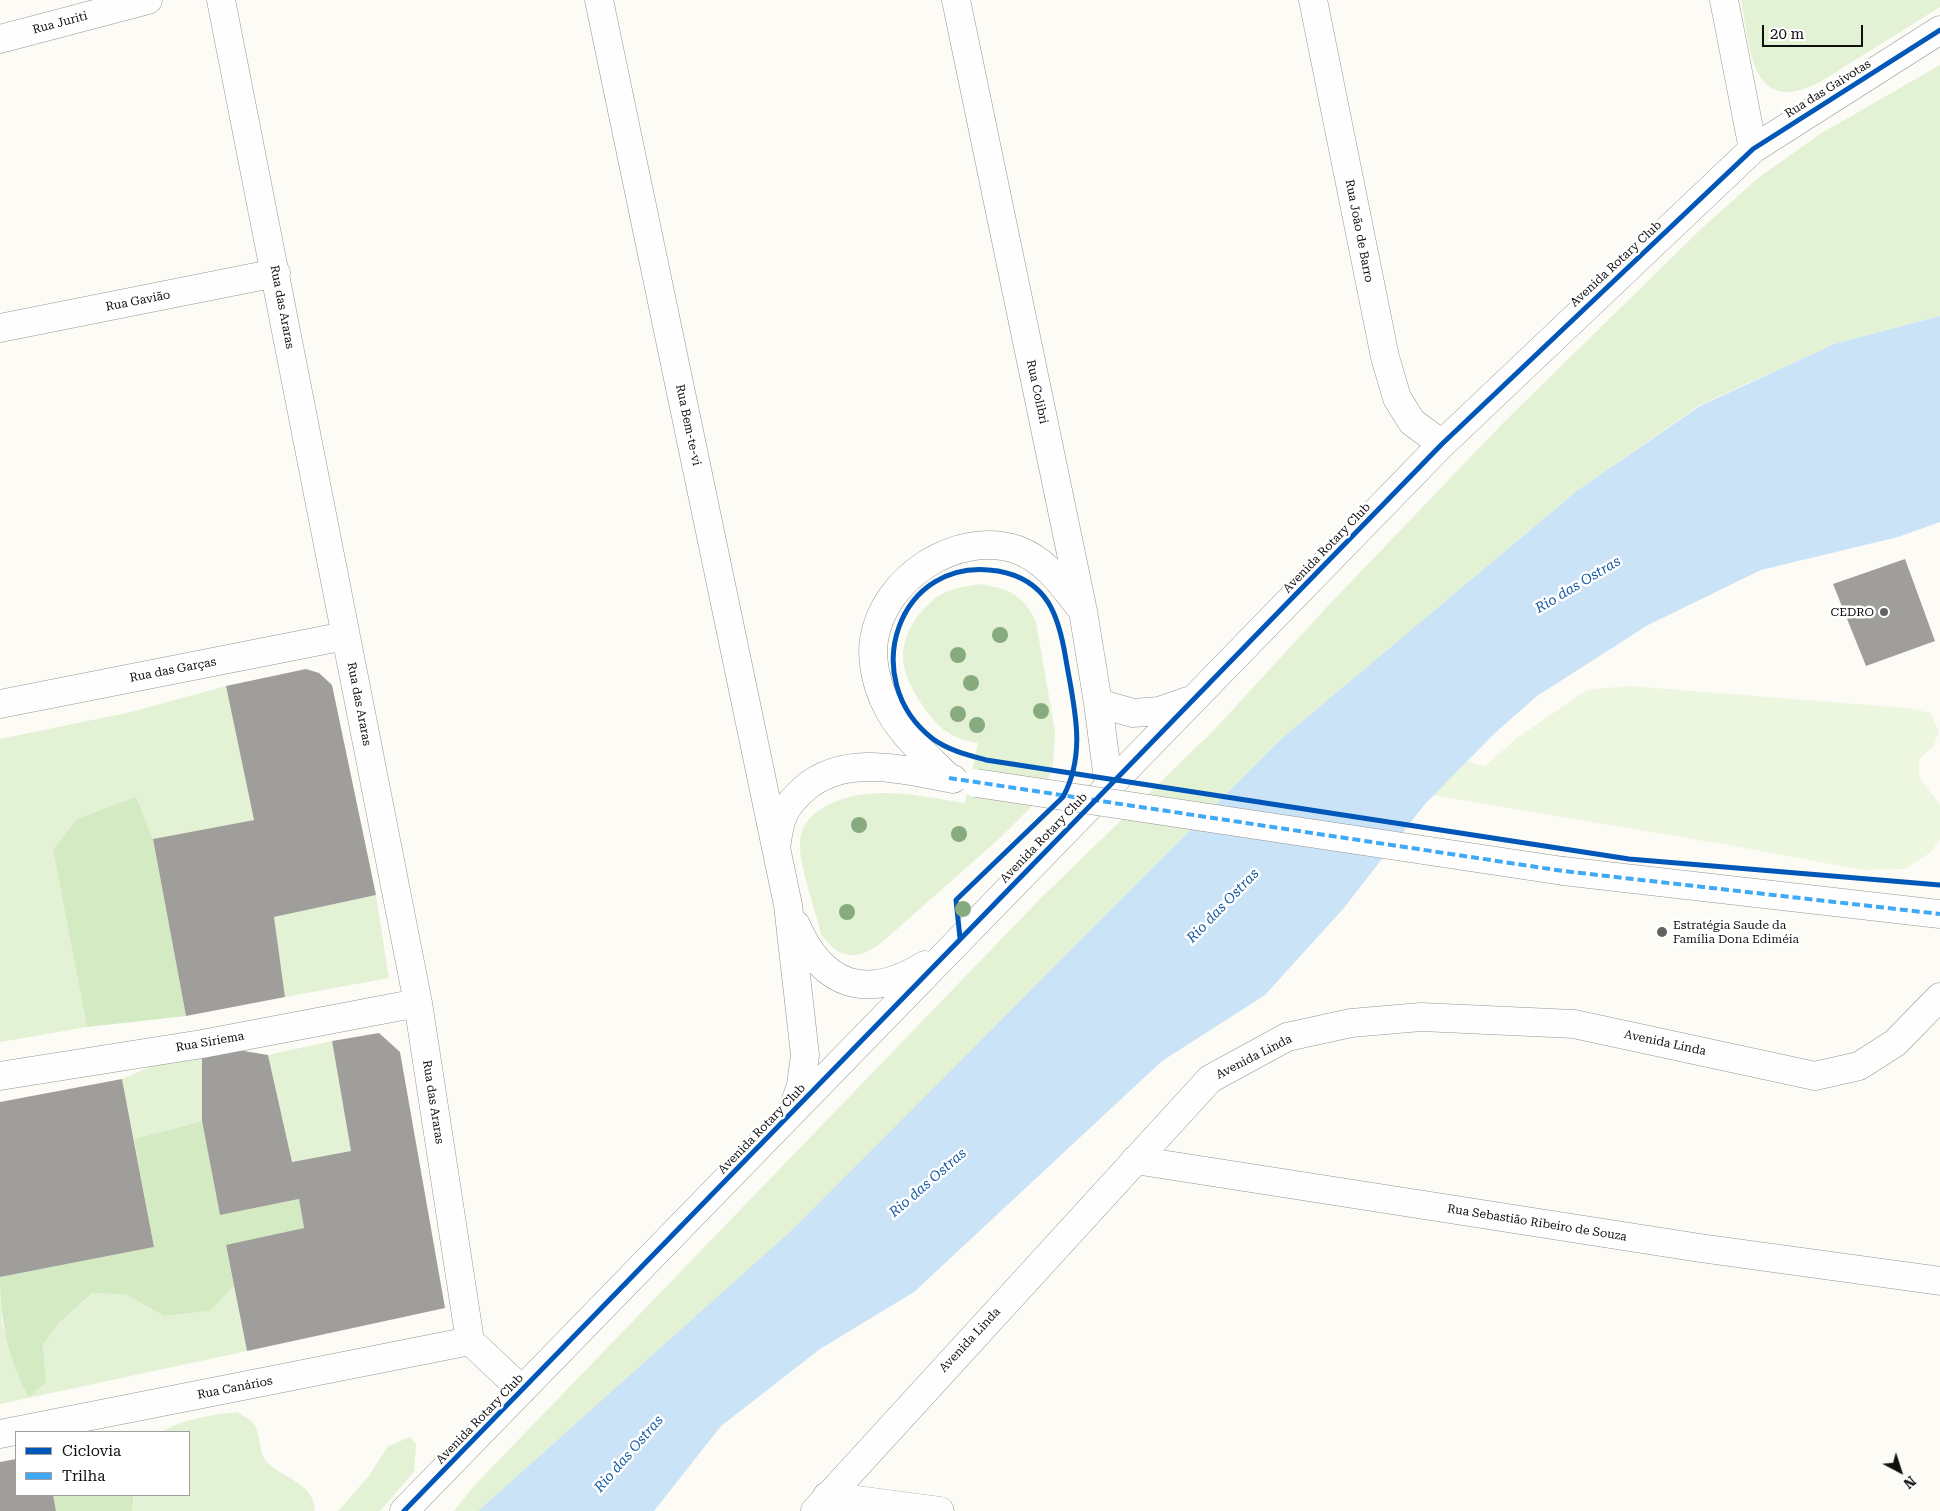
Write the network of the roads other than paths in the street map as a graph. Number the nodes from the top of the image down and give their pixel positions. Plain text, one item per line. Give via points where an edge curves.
1 (148, 0) edge
2 (221, 0) edge
3 (599, 0) edge
4 (956, 0) edge
5 (1313, 0) edge
6 (1724, 0) edge
7 (1940, 30) edge
8 (0, 39) edge
9 (1753, 149) junction
10 (276, 273) junction
11 (0, 328) edge
12 (1442, 444) junction
13 (1083, 611) junction
14 (345, 636) junction
15 (1194, 699) junction
16 (1098, 703) junction
17 (0, 704) edge
18 (949, 778) junction
19 (1108, 787) junction
20 (776, 851) junction
21 (788, 905) junction
22 (1940, 914) edge
23 (960, 938) junction
24 (1940, 997) edge
25 (418, 1004) junction
26 (0, 1076) edge
27 (792, 1113) junction
28 (1135, 1160) junction
29 (1940, 1281) edge
30 (470, 1341) junction
31 (522, 1390) junction
32 (15, 1431) edge
33 (15, 1431) edge
34 (0, 1434) edge
35 (821, 1503) edge
36 (404, 1511) edge
37 (940, 1511) edge

1 - 8 street, Rua Juriti
2 - 10 street, Rua das Araras
3 - 20 street, Rua Bem-te-vi
4 - 13 street, Rua Colibri
5 - 12 street, Rua João de Barro via 1387,365 1397,398 1412,422
6 - 9 street
7 - 9 street, Rua das Gaivotas
9 - 12 street, Avenida Rotary Club
10 - 11 street, Rua Gavião
10 - 14 street, Rua das Araras
12 - 15 street, Avenida Rotary Club
13 - 16 street, Rua Colibri
13 - 18 street via 1057,577 1040,562 1018,550 992,546 943,553 905,582 884,609 874,640 875,673 895,721
14 - 17 street, Rua das Garças
14 - 25 street, Rua das Araras
15 - 16 street via 1159,711 1133,713
15 - 19 street, Avenida Rotary Club
16 - 19 street, Rua Colibri
18 - 20 street via 883,767 854,767 832,772 808,785 791,800 780,820
18 - 22 street, bridge via 1563,871
19 - 23 street, Avenida Rotary Club
20 - 21 street, Rua Bem-te-vi
21 - 23 street via 817,961 838,978 852,984 881,985 896,980 925,964
21 - 27 street via 805,1055 801,1085
23 - 27 street, Avenida Rotary Club
24 - 28 street, Avenida Linda via 1896,1042 1859,1066 1815,1076 1574,1024 1421,1017 1351,1023 1287,1037 1210,1079
25 - 26 street, Rua Siriema via 202,1044
25 - 30 street, Rua das Araras
27 - 31 street, Avenida Rotary Club
28 - 29 street, Rua Sebastião Ribeiro de Souza via 1681,1245
28 - 35 street, Avenida Linda
30 - 31 street
30 - 32 street, Rua Canários
31 - 36 street, Avenida Rotary Club
33 - 34 street, Rua Canários
35 - 37 street

